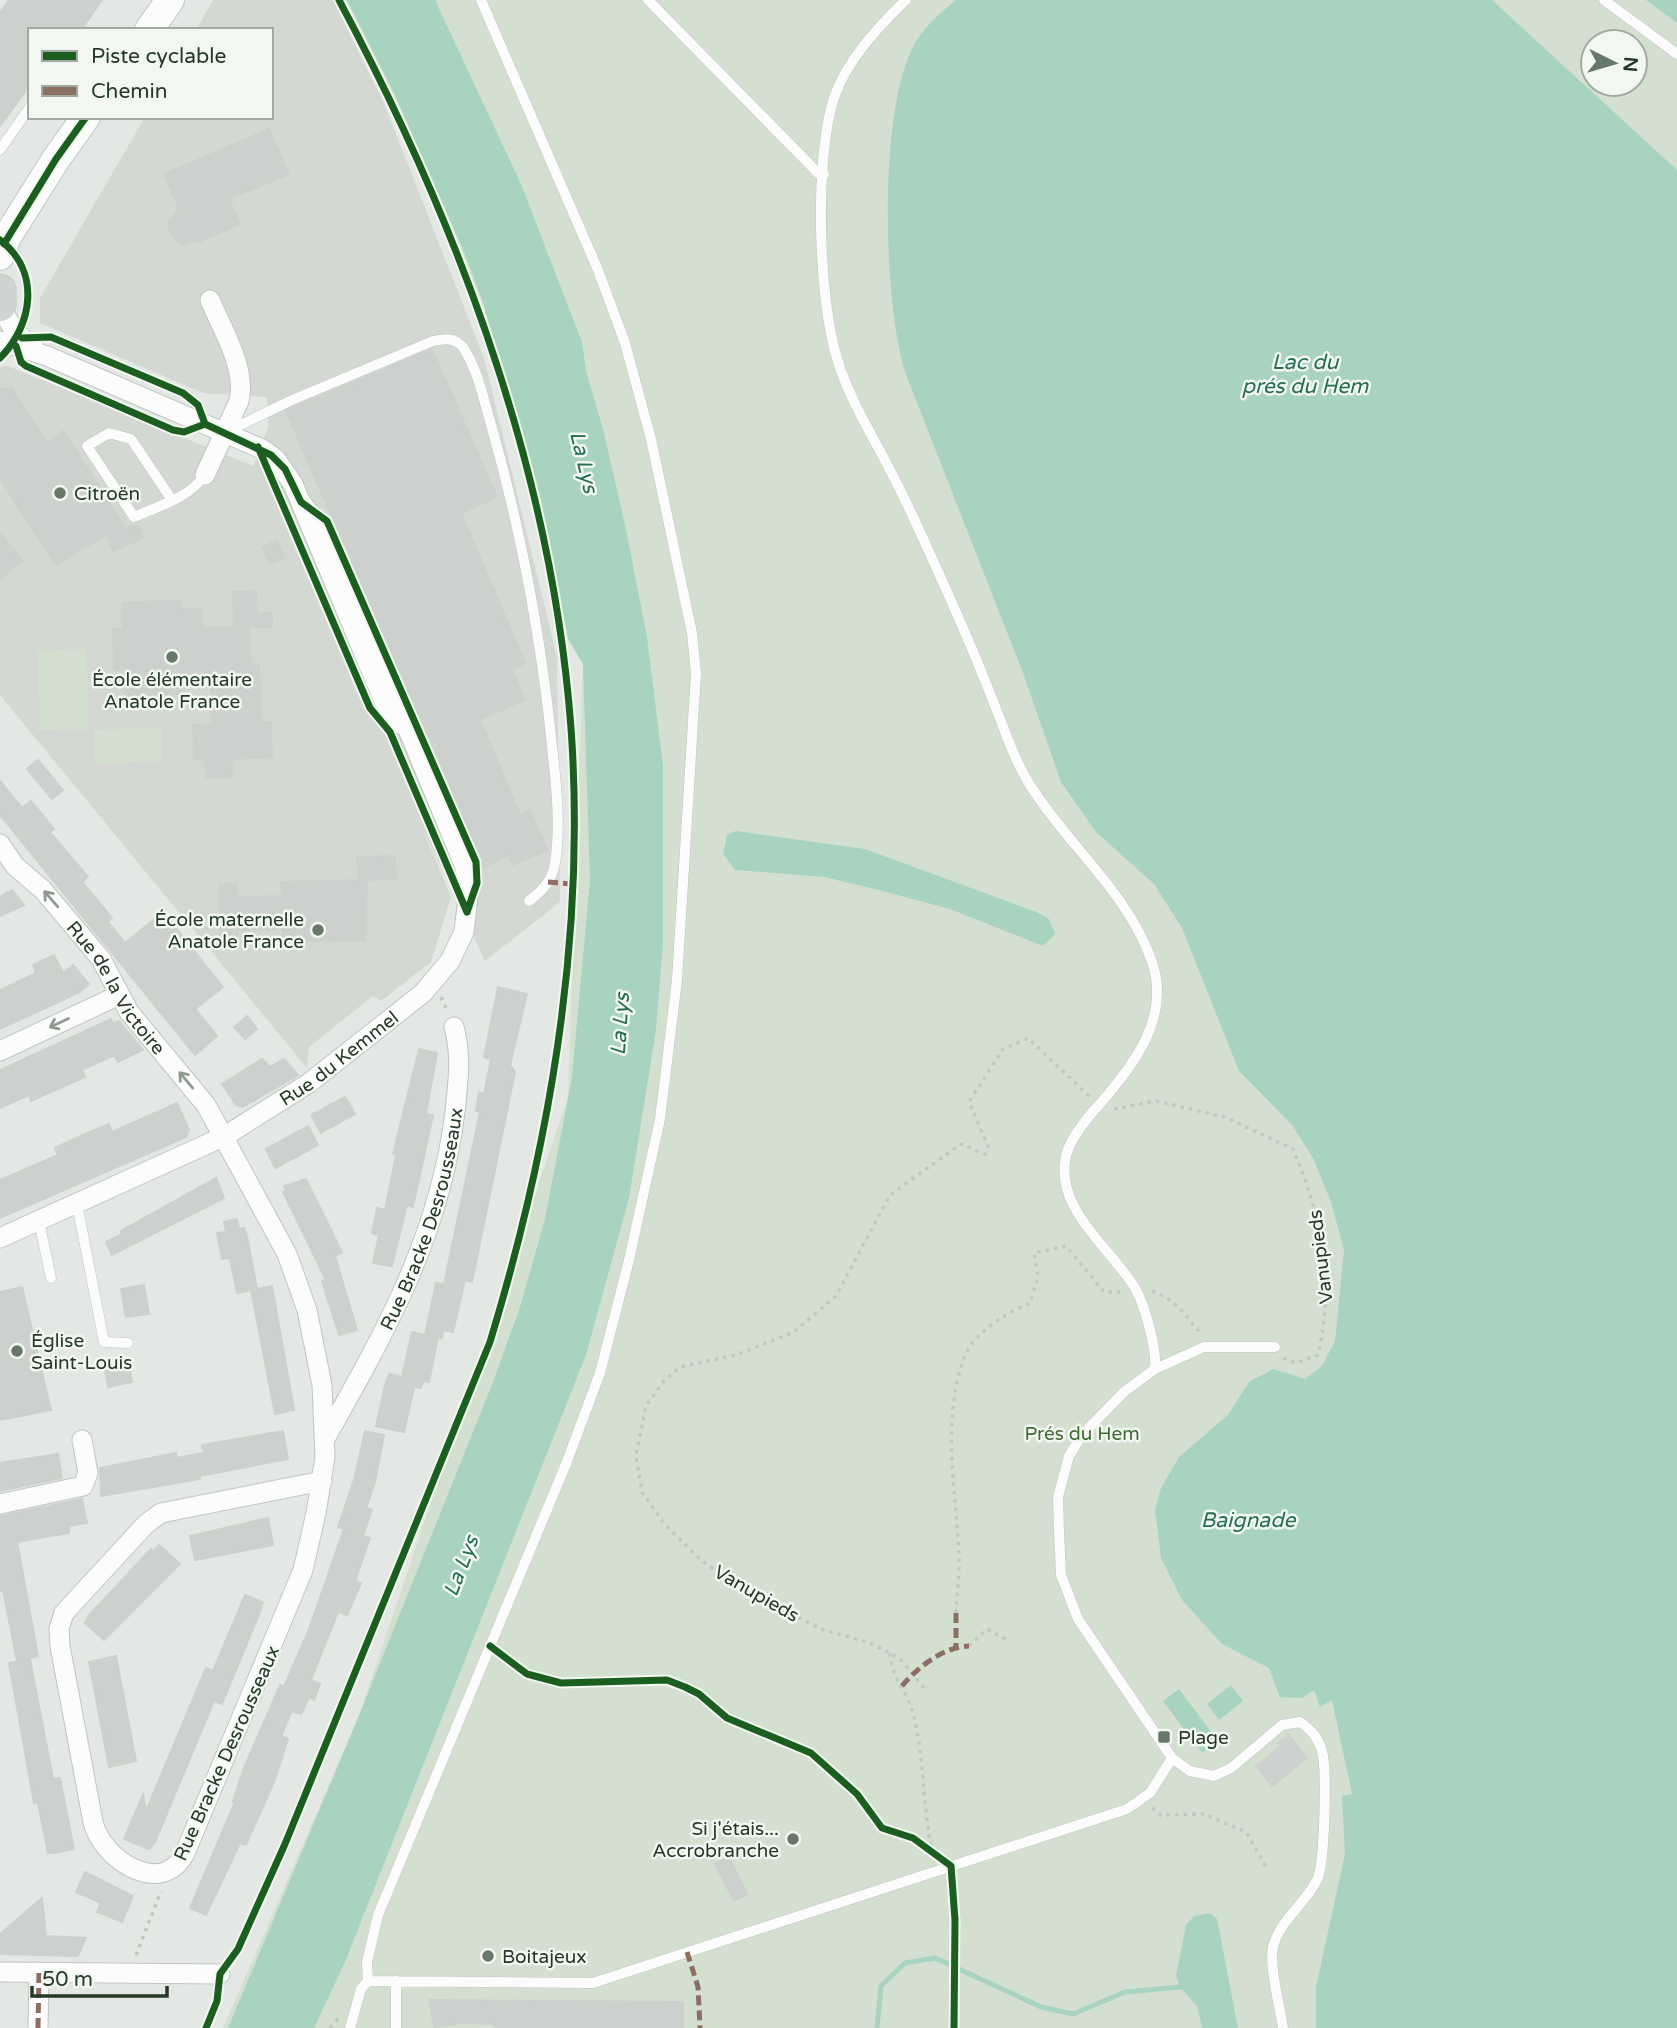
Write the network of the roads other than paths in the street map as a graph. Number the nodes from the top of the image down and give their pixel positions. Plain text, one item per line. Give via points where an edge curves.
1 (170, 0) edge
2 (481, 0) edge
3 (648, 0) edge
4 (906, 0) edge
5 (1604, 0) edge
6 (150, 28) edge
7 (1677, 54) edge
8 (28, 110) edge
9 (81, 119) edge
10 (0, 150) edge
11 (56, 159) junction
12 (824, 174) junction
13 (0, 223) edge
14 (0, 256) edge
15 (0, 290) edge
16 (210, 300) dead end
17 (0, 305) edge
18 (0, 341) edge
19 (47, 355) junction
20 (225, 432) junction
21 (205, 475) joint
22 (172, 500) junction
23 (0, 844) edge
24 (8, 869) edge
25 (529, 901) dead end
26 (117, 996) junction
27 (453, 1027) road end
28 (0, 1051) edge
29 (225, 1136) junction
30 (77, 1203) junction
31 (39, 1221) junction
32 (0, 1237) edge
33 (51, 1278) dead end
34 (128, 1343) dead end
35 (1275, 1347) dead end
36 (1155, 1369) junction
37 (326, 1438) junction
38 (82, 1440) dead end
39 (322, 1482) junction
40 (0, 1504) edge
41 (1172, 1758) junction
42 (0, 1972) edge
43 (38, 1972) junction
44 (220, 1974) dead end
45 (368, 1981) junction
46 (396, 1981) junction
47 (38, 2028) edge
48 (350, 2028) edge
49 (396, 2028) edge
50 (1283, 2028) edge

1 - 6 main road
2 - 45 lane via 598,270 625,343 651,439 692,633 696,673 684,891 660,1119 600,1373 378,1915 367,1962
3 - 12 lane via 819,174
4 - 12 lane via 854,60 835,96 827,127
5 - 7 lane
8 - 10 lane
9 - 11 main road
11 - 13 main road
11 - 14 main road
12 - 36 lane via 823,285 839,367 960,619 1027,781 1108,884 1142,937 1153,965 1158,1010 1129,1066 1075,1138 1066,1157 1066,1178 1072,1205 1138,1292 1156,1356
15 - 17 main road
16 - 20 street via 241,383 239,401
17 - 19 street, Rue du Kemmel via 14,331
18 - 19 street, Rue du Kemmel
19 - 20 street, Rue du Kemmel
20 - 21 street
20 - 25 lane via 433,341 453,339 460,344 481,391 500,457 548,703 555,771 555,865 545,889
20 - 29 street, Rue du Kemmel via 271,454 331,541 468,882 467,919 461,939 432,984 309,1083
21 - 22 lane via 191,491
22 - 22 lane via 134,517 87,446 109,433 131,439
23 - 24 street, Rue de la Victoire
26 -> 24 street, Rue de la Victoire via 101,959 43,890
26 -> 28 street
29 -> 26 street, Rue de la Victoire via 206,1105
27 - 37 street, Rue Bracke Desrousseaux via 460,1065 454,1122 429,1224 397,1310
29 - 30 street, Rue du Kemmel
29 - 37 street, Rue Bracke Desrousseaux via 300,1289 322,1385
30 - 31 street, Rue du Kemmel
30 - 34 lane via 104,1342
31 - 32 street, Rue du Kemmel
31 - 33 lane
35 - 36 lane via 1204,1347
36 - 41 lane via 1124,1392 1082,1435 1069,1456 1058,1497 1059,1531 1061,1574 1079,1619
37 - 39 street, Rue Bracke Desrousseaux
38 - 40 street via 88,1473 83,1486
39 - 39 street, Rue Bracke Desrousseaux via 161,1513 64,1613 60,1646 95,1833 106,1850 121,1861 156,1874 169,1873 185,1853 298,1586
41 - 46 lane via 1150,1793 1114,1813 593,1983
41 - 50 lane via 1190,1771 1214,1776 1231,1768 1282,1725 1300,1722 1314,1732 1323,1752 1319,1877 1282,1924 1273,1950
42 - 43 street
43 - 44 street
43 - 47 street
45 - 46 lane
45 - 48 lane
46 - 49 lane

